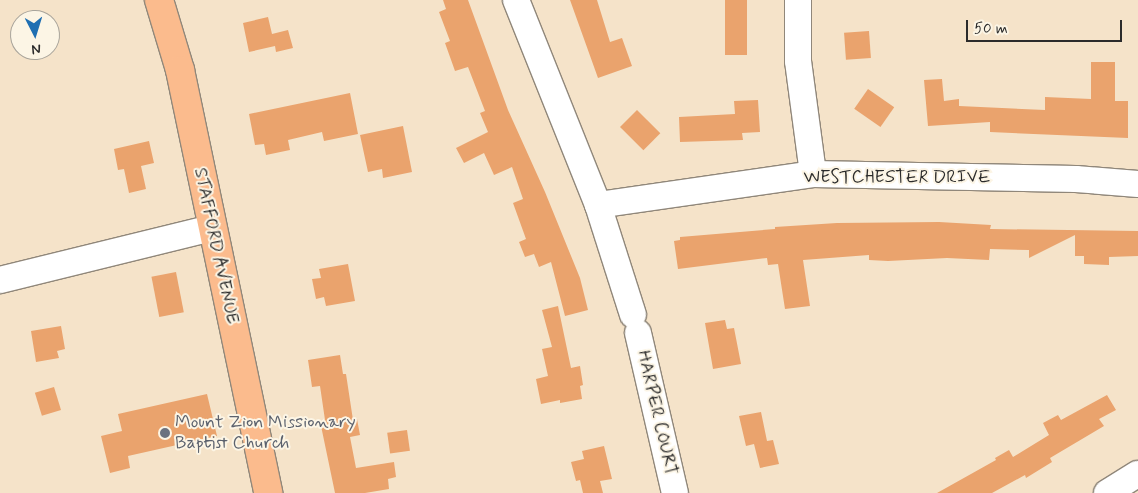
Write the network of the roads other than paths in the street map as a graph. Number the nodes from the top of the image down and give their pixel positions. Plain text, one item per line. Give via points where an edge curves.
1 (159, 0) edge
2 (516, 0) edge
3 (798, 0) edge
4 (813, 174) junction
5 (1138, 184) edge
6 (598, 205) junction
7 (212, 228) junction
8 (0, 280) edge
9 (1138, 474) edge
10 (268, 493) edge
11 (674, 493) edge
12 (1107, 493) edge

1 - 7 main road, STAFFORD AVENUE via 180,70
2 - 6 street, HARPER COURT
3 - 4 street via 798,61
4 - 5 street, WESTCHESTER DRIVE via 1076,179
4 - 6 street, WESTCHESTER DRIVE
6 - 11 street, HARPER COURT via 636,324
7 - 8 street
7 - 10 main road, STAFFORD AVENUE
9 - 12 street

